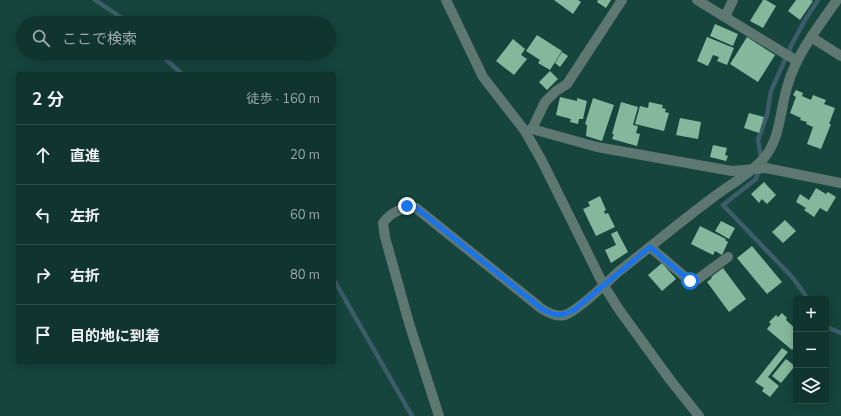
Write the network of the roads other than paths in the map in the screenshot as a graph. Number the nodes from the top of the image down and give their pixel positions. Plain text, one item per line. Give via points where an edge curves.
1 (446, 0) edge
2 (622, 0) edge
3 (696, 0) edge
4 (733, 0) edge
5 (837, 0) edge
6 (725, 17) junction
7 (811, 37) junction
8 (841, 56) edge
9 (797, 61) junction
10 (528, 130) junction
11 (751, 170) junction
12 (841, 182) edge
13 (650, 247) junction
14 (728, 257) dead end
15 (604, 286) junction
16 (439, 416) edge
17 (699, 416) edge

1 - 10 street via 483,77
2 - 10 street via 567,84 545,102
3 - 6 street
4 - 6 street
5 - 7 street
6 - 9 street
7 - 8 street
7 - 9 street
9 - 11 street via 788,83 778,130 771,147
10 - 11 street via 597,146 732,171
10 - 15 street
11 - 12 street via 766,168
11 - 13 street
13 - 14 street via 690,281 695,281
13 - 15 street
15 - 16 street via 574,310 554,315 542,309 416,208 407,206 388,216 382,223 385,237
15 - 17 street

